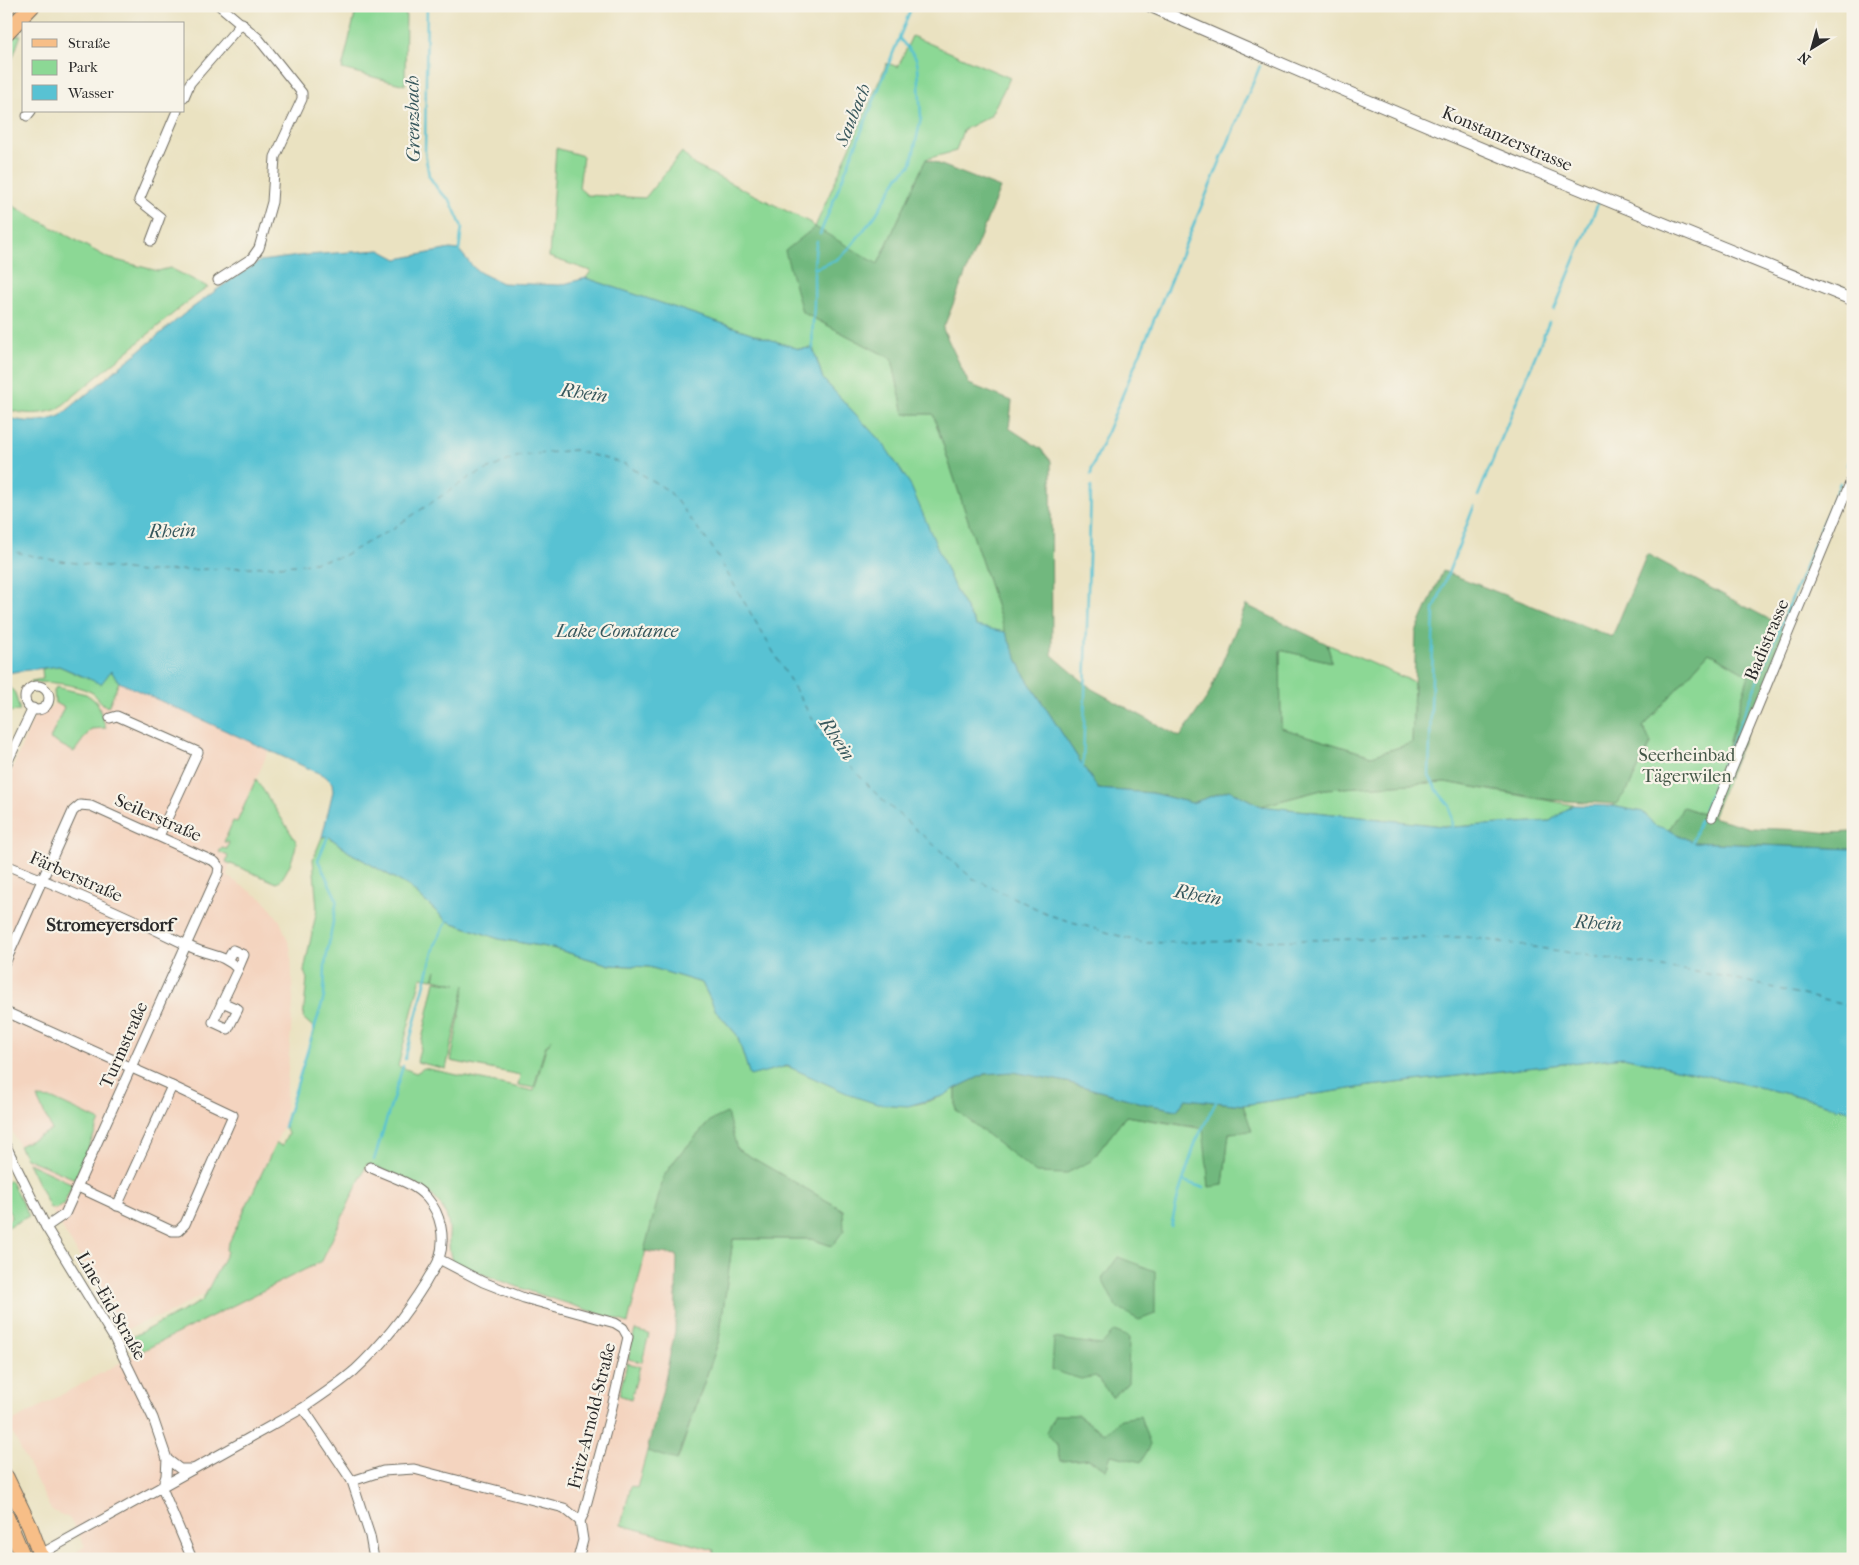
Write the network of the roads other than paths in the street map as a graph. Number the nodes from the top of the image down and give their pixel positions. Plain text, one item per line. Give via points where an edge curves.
1 (32, 6) edge
2 (220, 6) edge
3 (1150, 6) edge
4 (8, 7) edge
5 (231, 10) edge
6 (22, 22) edge
7 (242, 23) junction
8 (6, 33) edge
9 (185, 95) edge
10 (177, 112) edge
11 (151, 241) dead end
12 (218, 280) dead end
13 (1853, 300) edge
14 (1853, 476) edge
15 (33, 708) dead end
16 (110, 718) dead end
17 (6, 765) edge
18 (1712, 817) dead end
19 (159, 836) junction
20 (6, 865) edge
21 (219, 868) joint
22 (43, 880) junction
23 (187, 944) junction
24 (228, 959) junction
25 (6, 962) edge
26 (238, 969) junction
27 (222, 1002) dead end
28 (6, 1012) edge
29 (131, 1068) junction
30 (172, 1086) junction
31 (6, 1146) edge
32 (370, 1168) dead end
33 (78, 1187) junction
34 (117, 1206) junction
35 (46, 1227) junction
36 (439, 1259) junction
37 (303, 1408) junction
38 (167, 1459) junction
39 (193, 1469) junction
40 (6, 1477) edge
41 (352, 1481) junction
42 (162, 1488) junction
43 (6, 1516) edge
44 (580, 1521) junction
45 (38, 1557) edge
46 (24, 1559) edge
47 (192, 1559) edge
48 (374, 1559) edge
49 (578, 1559) edge

1 - 6 main road
2 - 5 street
3 - 13 street, Konstanzerstrasse via 1271,60
4 - 6 street
5 - 7 street
6 - 8 main road
7 - 9 street via 190,83
7 - 12 street via 302,93 302,99 275,157 272,202 258,248 252,258
10 - 11 street via 139,200 160,218
14 - 18 street, Badistrasse
15 - 17 street
16 - 19 street via 117,716 198,752
19 - 21 street, Seilerstraße via 215,862
19 - 22 street, Seilerstraße via 91,806 80,805 73,810
20 - 22 street, Färberstraße
21 - 23 street, Turmstraße
22 - 23 street, Färberstraße
22 - 25 street
23 - 24 street, Färberstraße
23 - 29 street, Turmstraße
24 - 26 street
24 - 26 street via 233,950 244,954
26 - 27 street
28 - 29 street
29 - 30 street
29 - 33 street, Turmstraße
30 - 34 street
30 - 34 street via 233,1115 185,1224 178,1231 172,1231
31 - 35 street, Line-Eid-Straße
32 - 36 street via 415,1189 426,1198 441,1228
33 - 34 street
33 - 35 street, Turmstraße via 65,1214
35 - 38 street, Line-Eid-Straße via 115,1340 153,1418
36 - 37 street via 415,1300 384,1342 348,1376
36 - 44 street, Fritz-Arnold-Straße via 483,1282 524,1298 616,1322 628,1337 609,1420
37 - 39 street
37 - 41 street
38 - 39 street via 180,1469
38 - 42 street, Line-Eid-Straße
39 - 42 street
40 - 45 main road
41 - 44 street via 383,1471 414,1469 564,1508
41 - 48 street
42 - 45 street
42 - 47 street
43 - 46 main road
44 - 49 street, Fritz-Arnold-Straße via 583,1540

